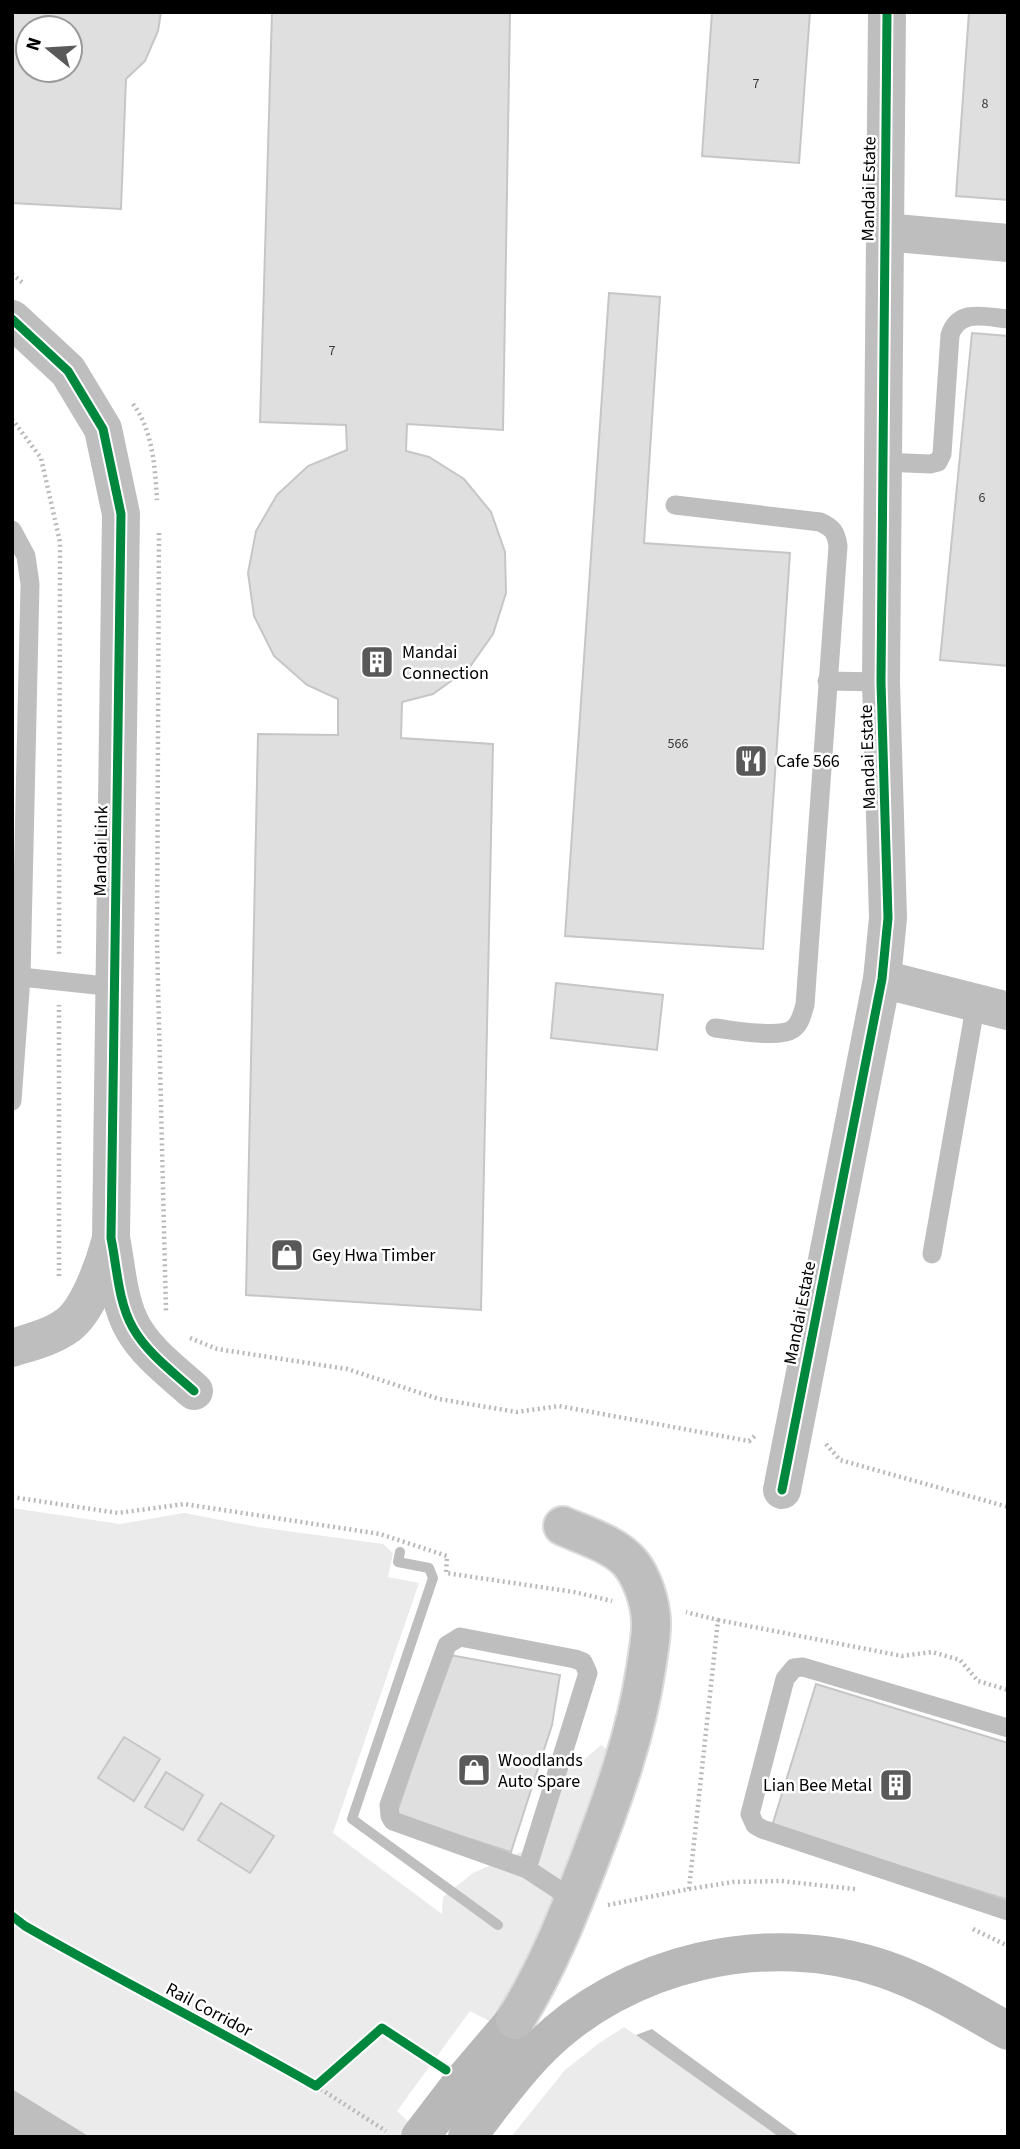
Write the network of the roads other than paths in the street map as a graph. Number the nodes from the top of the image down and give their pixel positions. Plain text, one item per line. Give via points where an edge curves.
1 (887, 12) edge
2 (884, 232) junction
3 (1008, 243) edge
4 (12, 319) edge
5 (1008, 319) edge
6 (882, 462) junction
7 (675, 505) dead end
8 (12, 530) edge
9 (827, 681) junction
10 (881, 682) junction
11 (21, 976) junction
12 (882, 979) junction
13 (115, 988) junction
14 (992, 1007) edge
15 (715, 1028) dead end
16 (12, 1101) edge
17 (111, 1238) junction
18 (932, 1254) dead end
19 (12, 1348) edge
20 (194, 1391) dead end
21 (782, 1490) dead end
22 (563, 1526) dead end
23 (1008, 1728) edge
24 (527, 1869) junction
25 (574, 1900) junction
26 (1008, 1911) edge
27 (1008, 2031) edge
28 (420, 2137) edge
29 (467, 2137) edge

1 - 2 street, Mandai Estate
2 - 3 street, Mandai Estate
2 - 6 street, Mandai Estate
4 - 13 street, Mandai Link via 68,371 103,429 121,514
5 - 6 lane via 969,316 953,326 943,454 938,462
6 - 10 street, Mandai Estate
7 - 9 lane via 820,522 836,533
8 - 11 lane via 26,556 30,584
9 - 10 lane
9 - 15 lane via 801,1019 795,1028 777,1034
10 - 12 street, Mandai Estate via 888,918
11 - 13 lane
11 - 16 lane
12 - 14 street
12 - 21 street, Mandai Estate
13 - 17 street, Mandai Link
14 - 18 lane
17 - 19 street, Mandai Link via 95,1287 72,1322
17 - 20 street, Mandai Link via 125,1312 134,1330
22 - 25 street via 622,1555 661,1602 651,1621 640,1703 615,1794
23 - 26 lane via 794,1668 785,1679 750,1814 762,1829
24 - 24 lane via 588,1673 583,1662 575,1659 455,1638 447,1645 389,1805 390,1816 393,1821
24 - 25 lane
25 - 28 street via 515,2020
27 - 29 street via 922,1983 838,1957 751,1954 689,1964 618,1990 567,2025 538,2050

